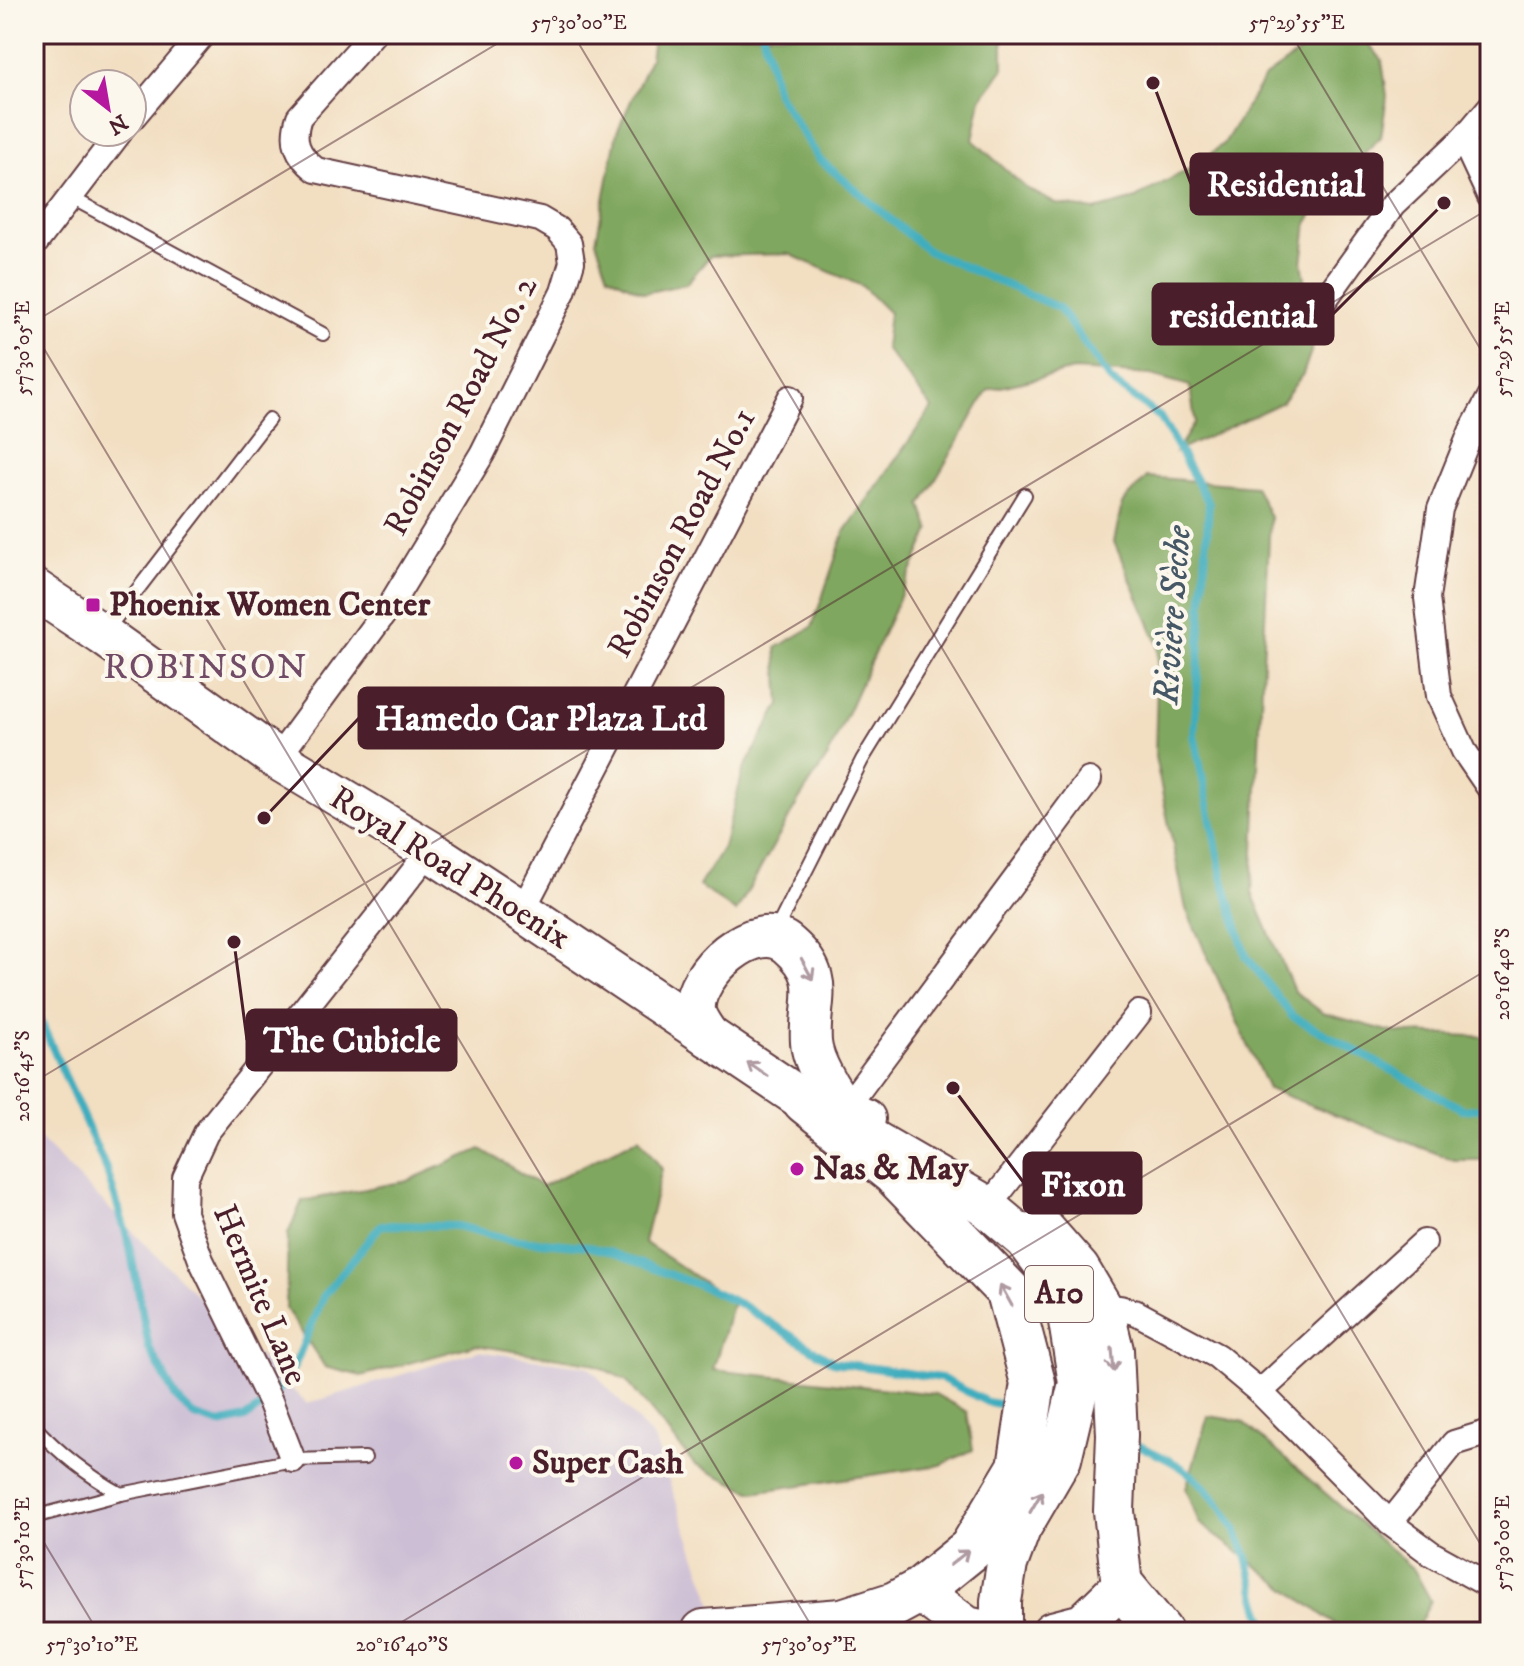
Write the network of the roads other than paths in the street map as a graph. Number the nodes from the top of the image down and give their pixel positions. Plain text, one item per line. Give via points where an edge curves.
1 (203, 34) edge
2 (373, 34) edge
3 (148, 99) edge
4 (1490, 107) edge
5 (1463, 139) junction
6 (108, 148) edge
7 (70, 197) junction
8 (1490, 197) edge
9 (34, 245) edge
10 (1318, 309) dead end
11 (323, 334) dead end
12 (1490, 397) edge
13 (790, 398) dead end
14 (269, 419) dead end
15 (1025, 495) dead end
16 (34, 589) edge
17 (103, 635) junction
18 (277, 759) junction
19 (1089, 780) dead end
20 (1490, 789) edge
21 (430, 851) junction
22 (522, 911) junction
23 (774, 935) junction
24 (705, 980) junction
25 (630, 983) junction
26 (1139, 1013) dead end
27 (709, 1037) junction
28 (825, 1105) junction
29 (1001, 1190) junction
30 (1424, 1242) dead end
31 (1103, 1309) junction
32 (1260, 1392) junction
33 (34, 1426) edge
34 (1490, 1432) edge
35 (365, 1458) dead end
36 (293, 1460) junction
37 (121, 1494) junction
38 (34, 1517) edge
39 (1390, 1523) junction
40 (1122, 1586) junction
41 (1490, 1586) edge
42 (919, 1591) junction
43 (997, 1622) edge
44 (704, 1632) edge
45 (1052, 1632) edge
46 (1160, 1632) edge

1 - 3 street
2 - 18 street, Robinson Road No. 2 via 299,117 295,146 304,160 316,170 540,219 569,243 572,262 563,292 482,454 391,604
4 - 5 street
5 - 8 street
5 - 10 street via 1393,205
6 - 7 street
7 - 9 street
7 - 11 lane
12 - 20 street via 1440,509 1427,598 1439,696 1464,751
13 - 22 street, Robinson Road No.1
14 - 17 lane
15 - 23 lane via 862,760
16 - 17 main road, Royal Road Phoenix / A10
17 - 18 main road, Royal Road Phoenix / A10
18 - 21 main road, Royal Road Phoenix / A10
19 - 28 street
21 - 22 main road, Royal Road Phoenix / A10
21 - 36 street, Hermite Lane via 206,1133 185,1178 184,1213 201,1260
22 - 25 main road, Royal Road Phoenix / A10
23 - 24 main road via 728,951
23 -> 28 main road via 805,962 815,986 811,1044
24 - 25 main road
24 - 27 main road via 695,1011
25 - 27 main road, A10
26 - 29 street
28 -> 27 main road, A10
28 - 29 main road
42 -> 28 highway via 971,1549 1020,1467 1033,1383 1009,1292
43 -> 28 main road, A10 via 1007,1564 1020,1529 1061,1459 1079,1383 1067,1309 1047,1268 998,1214
29 - 31 main road via 1047,1231
30 - 32 street
31 - 32 street via 1137,1313 1217,1356
31 -> 40 main road via 1113,1350 1114,1511
32 - 39 street
33 - 37 lane via 85,1473
34 - 39 street via 1454,1443
35 - 36 lane
36 - 37 lane
37 - 38 lane
39 - 41 street
40 - 45 main road via 1083,1624
40 - 46 highway
42 - 43 main road via 967,1627
42 - 44 highway via 842,1621

